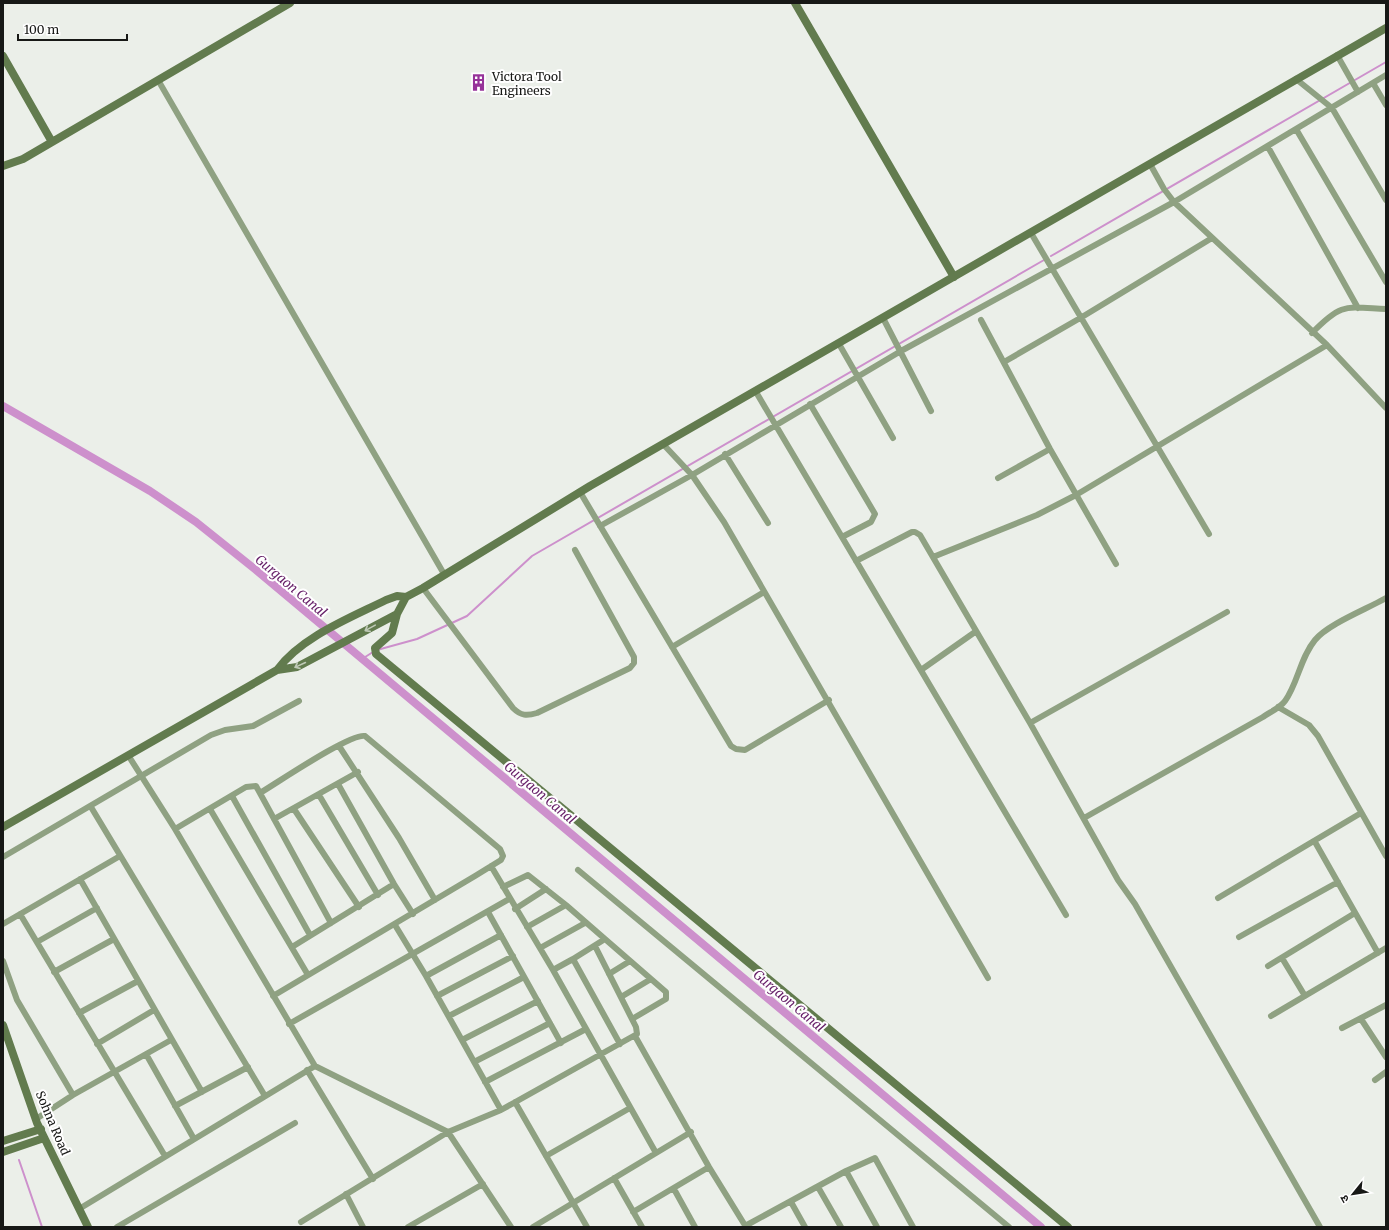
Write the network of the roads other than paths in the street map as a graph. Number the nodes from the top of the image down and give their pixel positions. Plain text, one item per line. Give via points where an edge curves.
1 (290, 3) edge
2 (795, 3) edge
3 (1386, 28) edge
4 (1338, 54) junction
5 (3, 56) edge
6 (1386, 75) edge
7 (1296, 79) junction
8 (158, 80) junction
9 (1373, 83) junction
10 (1358, 92) junction
11 (1386, 105) edge
12 (1332, 108) junction
13 (1296, 129) junction
14 (52, 142) junction
15 (1268, 146) junction
16 (1150, 164) junction
17 (3, 166) edge
18 (1386, 200) edge
19 (1174, 202) junction
20 (1031, 233) junction
21 (1212, 238) junction
22 (1051, 269) junction
23 (954, 277) junction
24 (1386, 282) edge
25 (1358, 308) junction
26 (1386, 309) edge
27 (1082, 317) junction
28 (883, 318) junction
29 (981, 320) dead end
30 (1312, 333) junction
31 (839, 344) junction
32 (1327, 345) junction
33 (899, 347) junction
34 (1004, 362) junction
35 (855, 372) junction
36 (756, 392) junction
37 (810, 404) junction
38 (1386, 408) edge
39 (932, 411) dead end
40 (774, 422) junction
41 (893, 438) dead end
42 (663, 444) junction
43 (1158, 447) junction
44 (1050, 449) junction
45 (725, 454) junction
46 (690, 472) junction
47 (998, 478) dead end
48 (580, 492) junction
49 (1076, 495) junction
50 (768, 523) dead end
51 (599, 524) junction
52 (1209, 534) dead end
53 (842, 537) junction
54 (575, 550) dead end
55 (933, 557) junction
56 (856, 561) junction
57 (1116, 564) dead end
58 (444, 574) junction
59 (423, 588) junction
60 (764, 592) junction
61 (406, 597) junction
62 (1386, 598) edge
63 (1227, 612) dead end
64 (396, 614) junction
65 (975, 632) junction
66 (672, 647) junction
67 (277, 670) junction
68 (921, 670) junction
69 (829, 700) junction
70 (299, 701) dead end
71 (1278, 707) junction
72 (1030, 723) junction
73 (339, 746) junction
74 (128, 755) junction
75 (358, 772) junction
76 (142, 776) junction
77 (338, 784) junction
78 (260, 793) junction
79 (319, 795) junction
80 (232, 796) junction
81 (91, 807) junction
82 (210, 809) junction
83 (294, 809) junction
84 (1361, 813) junction
85 (1084, 818) junction
86 (274, 819) junction
87 (3, 827) edge
88 (175, 829) junction
89 (1315, 842) junction
90 (120, 856) junction
91 (1386, 856) edge
92 (3, 857) edge
93 (491, 866) junction
94 (578, 870) dead end
95 (80, 879) junction
96 (1338, 882) junction
97 (394, 884) junction
98 (503, 888) junction
99 (546, 889) junction
100 (378, 895) junction
101 (1218, 898) dead end
102 (509, 899) junction
103 (435, 900) junction
104 (566, 905) junction
105 (359, 907) junction
106 (97, 908) junction
107 (515, 908) junction
108 (488, 912) junction
109 (1355, 913) junction
110 (20, 914) junction
111 (413, 914) junction
112 (1066, 915) dead end
113 (331, 923) junction
114 (585, 923) junction
115 (3, 924) edge
116 (395, 925) junction
117 (526, 927) junction
118 (310, 935) junction
119 (501, 935) junction
120 (1239, 937) dead end
121 (114, 939) junction
122 (605, 939) junction
123 (37, 942) junction
124 (595, 946) junction
125 (292, 947) junction
126 (540, 948) junction
127 (1386, 948) edge
128 (1378, 953) junction
129 (413, 954) junction
130 (513, 956) junction
131 (1282, 958) junction
132 (574, 959) junction
133 (630, 961) junction
134 (3, 962) edge
135 (1268, 966) dead end
136 (553, 970) junction
137 (54, 972) junction
138 (609, 974) junction
139 (308, 975) junction
140 (426, 976) junction
141 (524, 977) junction
142 (988, 978) dead end
143 (651, 979) junction
144 (138, 981) junction
145 (273, 996) junction
146 (437, 996) junction
147 (1305, 996) junction
148 (621, 997) junction
149 (538, 1001) junction
150 (1386, 1005) edge
151 (154, 1010) junction
152 (79, 1013) junction
153 (449, 1016) junction
154 (1271, 1016) dead end
155 (632, 1019) junction
156 (1362, 1019) junction
157 (550, 1023) junction
158 (288, 1024) junction
159 (3, 1025) edge
160 (1342, 1028) dead end
161 (586, 1029) junction
162 (635, 1036) junction
163 (171, 1040) junction
164 (462, 1040) junction
165 (561, 1043) junction
166 (97, 1044) junction
167 (620, 1044) junction
168 (146, 1054) junction
169 (599, 1055) junction
170 (1386, 1056) edge
171 (474, 1062) junction
172 (315, 1066) junction
173 (248, 1067) junction
174 (307, 1070) junction
175 (114, 1072) junction
176 (1386, 1072) edge
177 (1375, 1080) dead end
178 (485, 1082) junction
179 (202, 1092) junction
180 (73, 1095) junction
181 (265, 1096) junction
182 (516, 1102) junction
183 (175, 1106) junction
184 (630, 1108) junction
185 (501, 1110) junction
186 (36, 1119) junction
187 (295, 1123) dead end
188 (41, 1129) junction
189 (448, 1132) junction
190 (691, 1132) junction
191 (19, 1136) junction
192 (44, 1138) junction
193 (194, 1139) junction
194 (3, 1141) edge
195 (23, 1146) junction
196 (3, 1152) edge
197 (656, 1152) junction
198 (165, 1156) junction
199 (546, 1156) junction
200 (709, 1167) junction
201 (846, 1171) junction
202 (614, 1178) junction
203 (373, 1179) junction
204 (483, 1184) junction
205 (818, 1186) junction
206 (674, 1189) junction
207 (346, 1194) junction
208 (791, 1202) junction
209 (573, 1203) junction
210 (79, 1209) junction
211 (633, 1212) junction
212 (301, 1222) dead end
213 (88, 1227) edge
214 (117, 1227) edge
215 (363, 1227) edge
216 (408, 1227) edge
217 (511, 1227) edge
218 (533, 1227) edge
219 (587, 1227) edge
220 (642, 1227) edge
221 (695, 1227) edge
222 (746, 1227) edge
223 (805, 1227) edge
224 (841, 1227) edge
225 (877, 1227) edge
226 (913, 1227) edge
227 (1009, 1227) edge
228 (1068, 1227) edge
229 (1320, 1227) edge

1 - 8 street
2 - 23 street
3 - 4 street
4 - 7 street
4 - 10 street
5 - 14 street
6 - 9 street
7 - 12 street
7 - 16 street
8 - 14 street
8 - 58 street
9 - 10 street
9 - 11 street
10 - 12 street
12 - 13 street
12 - 18 street
13 - 15 street
13 - 24 street
14 - 17 street via 23,160
15 - 19 street
15 - 25 street
16 - 19 street
16 - 20 street
19 - 21 street
19 - 22 street
20 - 22 street
20 - 23 street
21 - 27 street
21 - 30 street
22 - 27 street
22 - 33 street
23 - 28 street
25 - 26 street
25 - 30 street via 1338,310
27 - 34 street
27 - 43 street
28 - 31 street
28 - 33 street
29 - 34 street
30 - 32 street
31 - 35 street
31 - 36 street
32 - 38 street
32 - 43 street
33 - 35 street
33 - 39 street
34 - 44 street
35 - 37 street
35 - 41 street
36 - 40 street
36 - 42 street
37 - 40 street
37 - 53 street via 875,514 871,522
40 - 45 street
40 - 53 street
42 - 46 street
42 - 48 street
43 - 49 street
43 - 52 street
44 - 47 street
44 - 49 street
45 - 46 street
45 - 50 street
46 - 51 street
46 - 60 street via 721,517
48 - 51 street
48 - 58 street
49 - 55 street
49 - 57 street
51 - 66 street
53 - 56 street
54 - 59 street via 634,657 634,663 630,668 537,713 523,715 513,708
55 - 56 street via 920,535 915,532
55 - 65 street
56 - 68 street
58 - 59 street
59 - 61 street
60 - 66 street
60 - 69 street
61 - 64 street
61 - 67 street via 393,597 313,638 289,655
62 - 71 street via 1315,639 1290,692
63 - 72 street
64 -> 67 street via 297,667
64 - 228 street via 392,634 377,646 375,651
65 - 68 street
65 - 72 street
66 - 69 street via 731,746 736,749 745,750
67 - 74 street
68 - 112 street
69 - 142 street
70 - 76 street via 253,726 211,735
71 - 84 street via 1309,725 1318,736
71 - 85 street
72 - 85 street
73 - 75 street
73 - 78 street
73 - 93 street via 360,735 368,738 500,849 503,858
74 - 76 street
74 - 87 street
75 - 77 street
75 - 103 street
76 - 81 street
76 - 88 street
77 - 79 street
77 - 97 street
78 - 80 street via 256,786 250,786
78 - 86 street
79 - 83 street
79 - 100 street
80 - 82 street
80 - 118 street
81 - 90 street
81 - 92 street
82 - 88 street
82 - 125 street
83 - 86 street
83 - 105 street
84 - 89 street
84 - 91 street
85 - 229 street
86 - 113 street
88 - 145 street
89 - 96 street
89 - 101 street
90 - 95 street
90 - 173 street
93 - 98 street
93 - 103 street
94 - 227 street
95 - 106 street
95 - 110 street
96 - 109 street
96 - 120 street
97 - 100 street
97 - 111 street
98 - 99 street via 526,875
98 - 102 street
99 - 104 street
99 - 107 street
100 - 105 street
102 - 107 street
102 - 108 street
103 - 111 street
104 - 114 street
104 - 117 street
105 - 113 street
106 - 121 street
106 - 123 street
107 - 117 street
108 - 119 street
108 - 129 street
109 - 128 street
109 - 131 street
110 - 115 street
110 - 123 street
111 - 116 street
113 - 118 street
114 - 122 street
114 - 126 street
116 - 129 street
116 - 139 street
117 - 126 street
118 - 125 street
119 - 130 street
119 - 140 street
121 - 137 street
121 - 144 street
122 - 124 street
122 - 133 street
123 - 137 street
124 - 132 street
124 - 138 street
125 - 139 street
126 - 136 street
127 - 128 street
128 - 147 street
129 - 140 street
129 - 158 street
130 - 141 street
130 - 146 street
131 - 135 street
131 - 147 street
132 - 136 street
132 - 167 street
133 - 138 street
133 - 143 street
134 - 180 street via 17,1000
136 - 161 street
137 - 152 street
138 - 148 street
139 - 145 street
140 - 146 street
141 - 149 street
141 - 153 street
143 - 148 street
143 - 155 street via 666,992 666,999
144 - 151 street
144 - 152 street
145 - 158 street
146 - 153 street
147 - 154 street
148 - 155 street
149 - 157 street
149 - 164 street
150 - 156 street
151 - 163 street
151 - 166 street
152 - 166 street
153 - 164 street
155 - 162 street via 638,1032
156 - 160 street
156 - 170 street
157 - 165 street
157 - 171 street
158 - 172 street
159 - 186 street, Sohna Road
161 - 165 street
161 - 169 street
162 - 167 street
162 - 190 street
163 - 168 street
163 - 179 street
164 - 171 street
165 - 178 street
166 - 175 street
167 - 169 street
168 - 175 street
168 - 183 street
169 - 182 street
169 - 184 street
171 - 178 street
172 - 174 street
172 - 189 street
173 - 179 street
173 - 181 street
174 - 181 street
174 - 203 street
175 - 180 street
175 - 198 street
176 - 177 street
178 - 185 street
179 - 183 street
180 - 186 street
181 - 193 street
182 - 185 street
182 - 199 street
183 - 193 street
184 - 197 street
184 - 199 street
185 - 189 street
186 - 188 street, Sohna Road
187 - 214 street
188 - 191 street
188 - 192 street, Sohna Road
189 - 203 street
189 - 204 street
190 - 197 street
190 - 200 street
191 - 194 street
191 - 195 street
192 - 195 street
192 - 210 street, Sohna Road
193 - 198 street
195 - 196 street
197 - 202 street
198 - 210 street
199 - 209 street
200 - 206 street
200 - 222 street
201 - 205 street
201 - 225 street
201 - 226 street via 875,1158
202 - 209 street
202 - 211 street
203 - 207 street
204 - 216 street
204 - 217 street
205 - 208 street
205 - 224 street
206 - 211 street
206 - 221 street
207 - 212 street
207 - 215 street
208 - 222 street
208 - 223 street
209 - 218 street
209 - 219 street
210 - 213 street, Sohna Road
211 - 220 street

